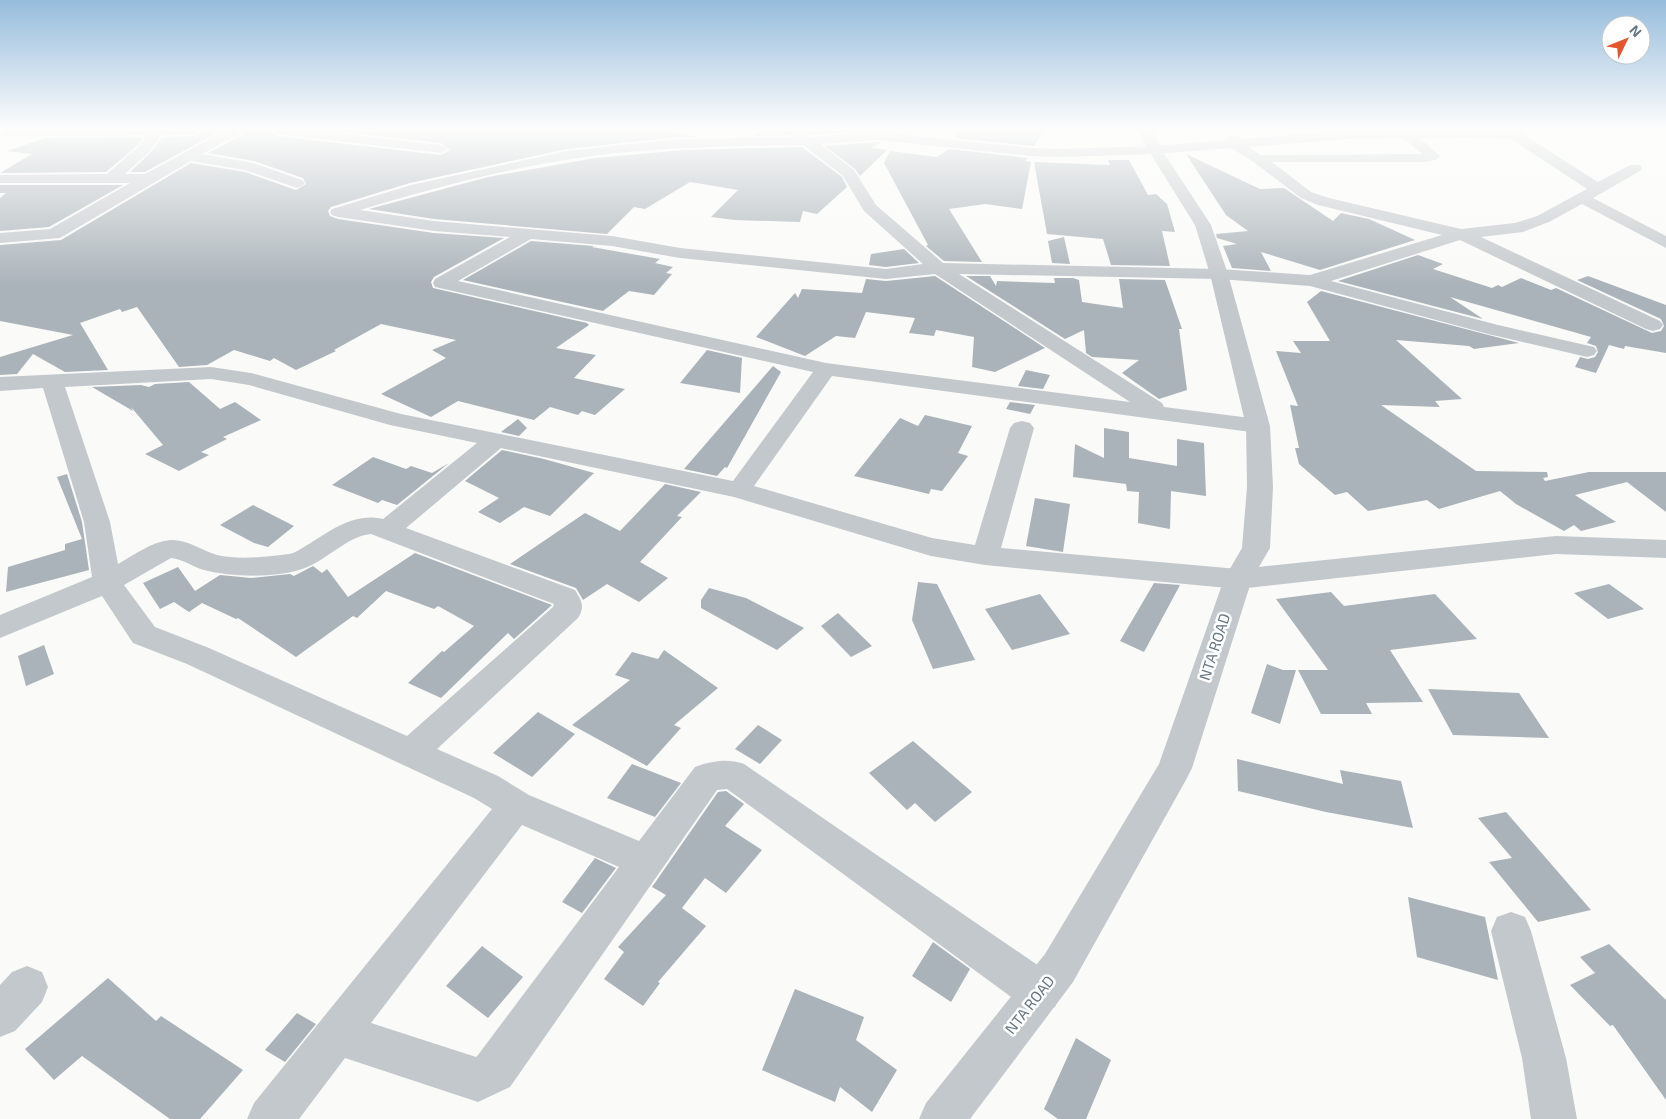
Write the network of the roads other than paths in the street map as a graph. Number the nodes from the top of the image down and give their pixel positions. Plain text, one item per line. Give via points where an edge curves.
1 (141, 182) edge
2 (444, 182) edge
3 (855, 182) edge
4 (1177, 182) edge
5 (1289, 182) edge
6 (1587, 182) edge
7 (1607, 182) edge
8 (1596, 188) junction
9 (1580, 197) junction
10 (1460, 234) junction
11 (526, 235) junction
12 (0, 238) edge
13 (1666, 243) edge
14 (938, 268) junction
15 (1219, 274) junction
16 (1311, 280) junction
17 (1653, 325) dead end
18 (1587, 351) dead end
19 (826, 369) junction
20 (52, 382) junction
21 (0, 384) edge
22 (1161, 412) junction
23 (1258, 426) junction
24 (1022, 428) dead end
25 (495, 441) junction
26 (738, 490) junction
27 (386, 530) junction
28 (1666, 549) edge
29 (985, 556) junction
30 (1238, 580) junction
31 (107, 582) junction
32 (0, 627) edge
33 (411, 753) junction
34 (516, 806) junction
35 (646, 861) junction
36 (1512, 931) dead end
37 (1040, 992) junction
38 (337, 1034) junction
39 (270, 1119) edge
40 (942, 1119) edge
41 (1554, 1119) edge

1 - 12 street via 54,234
2 - 11 street via 338,212
3 - 14 street via 870,208
4 - 15 street, NTA ROAD via 1203,225
5 - 10 street via 1306,195 1324,202
6 - 8 street
7 - 8 street
8 - 9 street
9 - 10 street via 1543,219 1517,228
9 - 13 street
10 - 16 street
10 - 17 street
11 - 14 street via 612,241 680,253 877,274
11 - 19 street via 442,283
14 - 15 street
14 - 22 street
15 - 16 street
15 - 23 street, NTA ROAD
16 - 18 street via 1495,330
19 - 22 street
19 - 26 street
20 - 21 street
20 - 25 street via 212,373 251,379 398,420
20 - 31 street via 97,522
22 - 23 street
23 - 30 street, NTA ROAD via 1260,487 1256,548
24 - 29 street
25 - 26 street
25 - 27 street
26 - 29 street via 931,547
27 - 31 street via 372,525 354,528 313,555 292,563 222,565 173,548
27 - 33 street via 565,598 568,603 568,611
28 - 30 street via 1556,545
29 - 30 street
30 - 37 street, NTA ROAD via 1175,768 1059,968
31 - 32 street
31 - 33 street via 144,635 198,656
33 - 34 street via 486,787
34 - 35 street
34 - 38 street
35 - 37 street via 707,777 732,774
35 - 38 street via 494,1072 478,1080
36 - 41 street via 1544,1058
37 - 40 street, NTA ROAD
38 - 39 street

